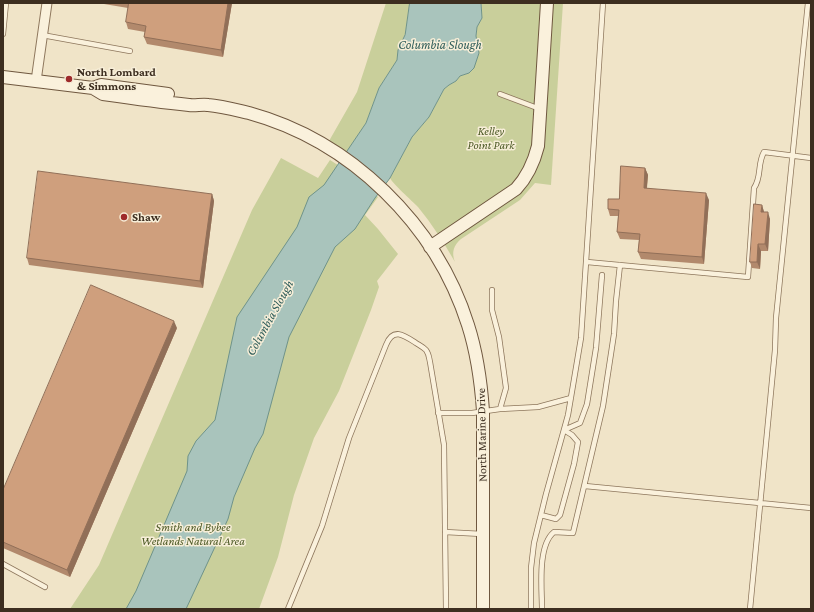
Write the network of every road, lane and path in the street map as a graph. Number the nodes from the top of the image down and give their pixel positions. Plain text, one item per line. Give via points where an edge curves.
1 (6, 3) edge
2 (46, 3) edge
3 (547, 3) edge
4 (604, 3) edge
5 (808, 3) edge
6 (3, 34) edge
7 (42, 35) junction
8 (130, 51) dead end
9 (3, 77) edge
10 (36, 81) junction
11 (500, 94) dead end
12 (540, 110) junction
13 (792, 156) junction
14 (811, 158) edge
15 (430, 246) junction
16 (587, 262) junction
17 (620, 265) junction
18 (602, 274) dead end
19 (492, 290) dead end
20 (571, 398) junction
21 (500, 409) junction
22 (483, 411) junction
23 (438, 413) junction
24 (564, 430) junction
25 (585, 486) junction
26 (760, 502) junction
27 (811, 508) edge
28 (541, 516) junction
29 (445, 532) junction
30 (483, 534) junction
31 (3, 564) edge
32 (45, 587) dead end
33 (288, 609) edge
34 (446, 609) edge
35 (483, 609) edge
36 (531, 609) edge
37 (542, 609) edge
38 (750, 609) edge

1 - 6 lane
2 - 7 street
3 - 12 main road
4 - 16 lane
5 - 13 lane
7 - 8 lane
7 - 10 street
9 - 10 main road, North Marine Drive
10 - 15 main road, North Marine Drive via 93,88 100,85 192,98 208,105 266,119 296,131 328,148 374,181 401,209
11 - 12 lane
12 - 15 main road via 538,146 532,166 523,181 511,193
13 - 14 lane
13 - 17 lane via 764,152 760,158 748,277
13 - 26 lane
15 - 22 main road, North Marine Drive via 457,296 468,326 478,364
16 - 17 lane
16 - 20 lane via 582,338
17 - 25 lane via 614,334 603,406
18 - 24 lane via 596,348 587,404 580,424
19 - 21 lane via 492,310 499,337 506,388
20 - 21 lane via 538,407
20 - 24 lane
21 - 22 lane
22 - 23 lane
22 - 30 main road, North Marine Drive
23 - 29 lane via 444,445
23 - 33 lane via 429,356 404,335 393,336 387,342 349,438 326,516
24 - 28 lane
24 - 28 lane via 578,442 574,464 560,515 556,519
25 - 26 lane
25 - 37 lane via 573,533 554,532 549,535 542,555
26 - 27 lane
26 - 38 lane
28 - 36 lane via 532,555
29 - 30 lane
29 - 34 lane
30 - 35 main road, North Marine Drive
31 - 32 lane

